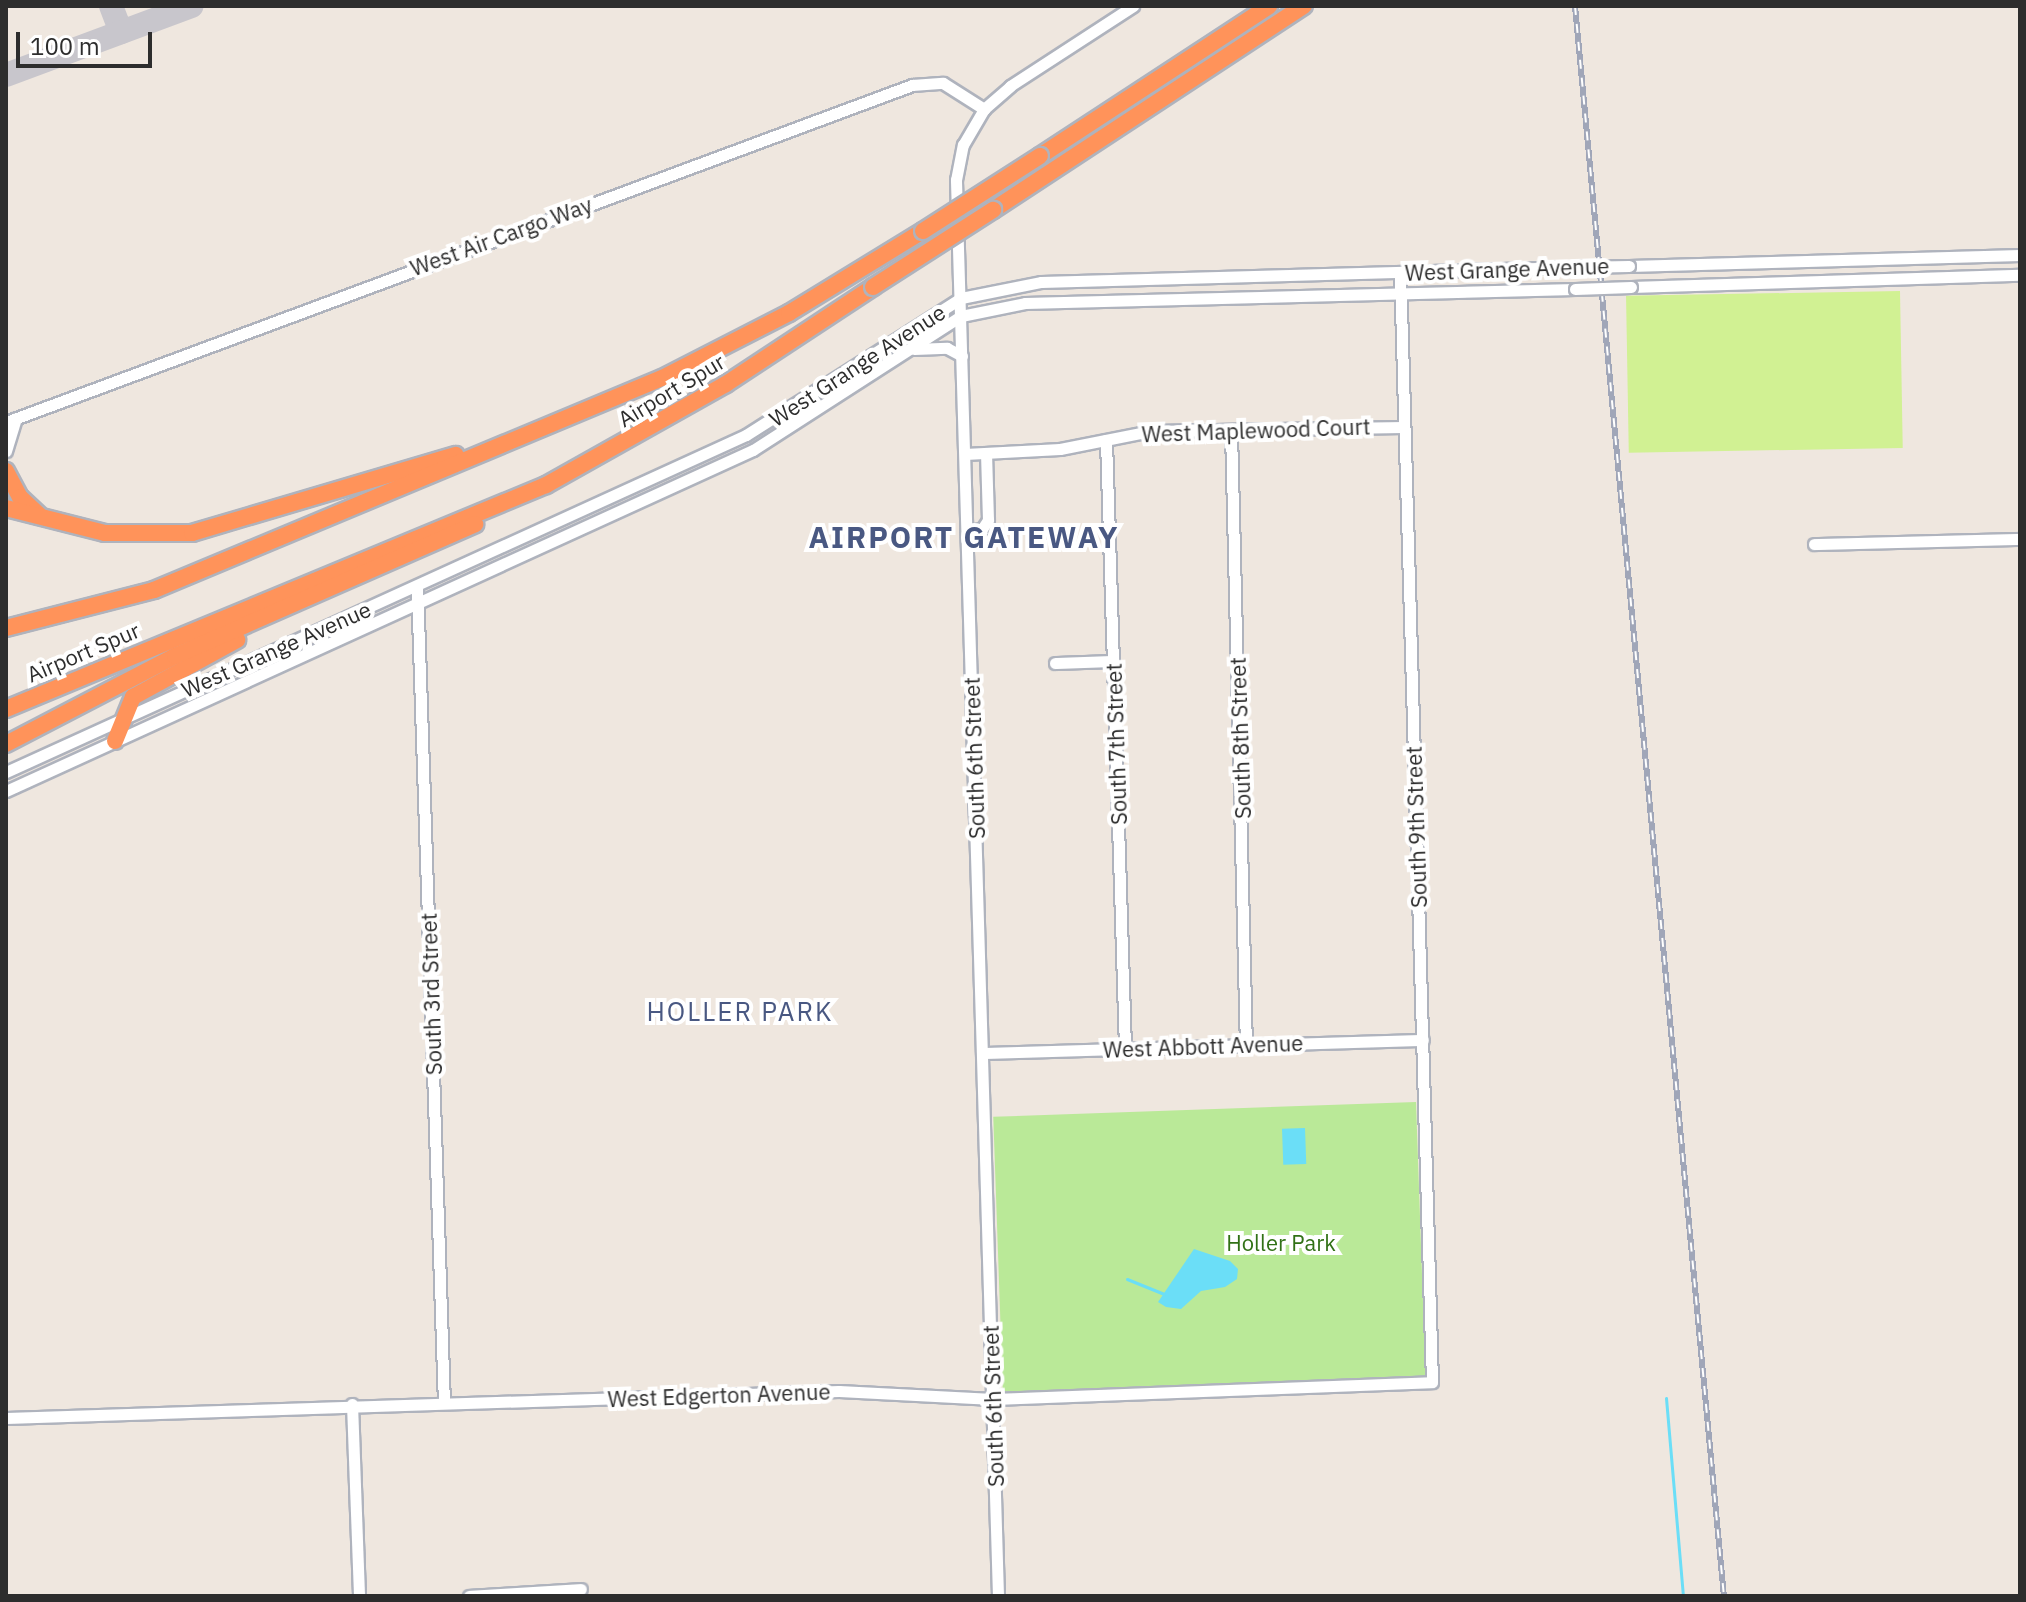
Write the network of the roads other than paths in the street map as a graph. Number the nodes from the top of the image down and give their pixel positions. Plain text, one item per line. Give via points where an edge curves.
1 (1133, 6) edge
2 (1269, 6) edge
3 (1304, 6) edge
4 (984, 109) junction
5 (2020, 255) edge
6 (1960, 257) junction
7 (1823, 260) junction
8 (1400, 272) junction
9 (2020, 275) edge
10 (1219, 276) junction
11 (1961, 277) junction
12 (1823, 281) junction
13 (1041, 282) junction
14 (1400, 293) junction
15 (961, 298) junction
16 (1219, 299) junction
17 (1042, 303) junction
18 (961, 316) junction
19 (910, 349) junction
20 (962, 356) junction
21 (11, 421) edge
22 (1404, 427) junction
23 (1231, 430) junction
24 (531, 432) junction
25 (1106, 440) junction
26 (6, 451) edge
27 (713, 451) junction
28 (986, 453) junction
29 (965, 454) junction
30 (719, 466) junction
31 (6, 471) edge
32 (546, 485) junction
33 (6, 508) edge
34 (43, 518) junction
35 (967, 531) junction
36 (2020, 539) edge
37 (1814, 544) dead end
38 (475, 559) junction
39 (482, 575) junction
40 (417, 586) junction
41 (319, 594) junction
42 (417, 604) junction
43 (6, 628) edge
44 (1113, 661) junction
45 (1055, 663) dead end
46 (6, 709) edge
47 (122, 719) junction
48 (115, 741) junction
49 (6, 744) edge
50 (6, 772) edge
51 (6, 791) edge
52 (1423, 1040) junction
53 (1246, 1046) junction
54 (1125, 1049) junction
55 (982, 1053) junction
56 (1432, 1382) joint
57 (993, 1399) junction
58 (444, 1403) junction
59 (352, 1404) junction
60 (6, 1418) edge
61 (581, 1589) dead end
62 (359, 1596) edge
63 (469, 1596) edge
64 (998, 1596) edge

1 - 4 street, South 6th Street via 1010,86
2 - 24 highway, Airport Spur, bridge via 923,231 730,346
3 - 32 highway, Airport Spur, bridge via 726,384
4 - 15 street, South 6th Street via 957,164
4 - 21 street, West Air Cargo Way via 943,83 912,85
5 - 6 street, West Grange Avenue
6 - 7 street, West Grange Avenue
6 - 11 street
7 - 8 street, West Grange Avenue, bridge
7 - 12 street
8 - 10 street, West Grange Avenue
8 - 14 street, South 9th Street
9 - 11 street, West Grange Avenue
10 - 13 street, West Grange Avenue
10 - 16 street
11 - 12 street, West Grange Avenue
12 - 14 street, West Grange Avenue, bridge
13 - 15 street, West Grange Avenue
13 - 17 street
14 - 16 street, West Grange Avenue
14 - 22 street, South 9th Street
15 - 18 street, South 6th Street
15 - 27 street, West Grange Avenue via 781,416
16 - 17 street, West Grange Avenue
17 - 18 street, West Grange Avenue
18 - 19 street, West Grange Avenue
18 - 20 street, South 6th Street
19 - 20 street via 947,348
19 - 30 street, West Grange Avenue via 791,430
20 - 29 street, South 6th Street
21 - 26 street, West Air Cargo Way
22 - 23 street, West Maplewood Court
22 - 52 street, South 9th Street
23 - 25 street, West Maplewood Court via 1151,431
23 - 53 street, South 8th Street
24 - 34 highway via 203,531 116,534
24 - 43 highway, Airport Spur via 154,590
25 - 28 street, West Maplewood Court
25 - 44 street, South 7th Street
27 - 30 street
27 - 38 street, West Grange Avenue
28 - 29 street, West Maplewood Court
28 - 35 street via 988,520 982,529
29 - 35 street, South 6th Street
30 - 39 street, West Grange Avenue
31 - 34 highway via 20,497
32 - 41 highway via 456,534
32 - 46 highway, Airport Spur
33 - 34 highway
35 - 55 street, South 6th Street
36 - 37 street
38 - 39 street
38 - 40 street, West Grange Avenue
39 - 42 street, West Grange Avenue
40 - 42 street, South 3rd Street
40 - 47 street, West Grange Avenue
41 - 47 highway via 147,687 133,697
41 - 49 highway via 175,656
42 - 48 street, West Grange Avenue
42 - 58 street, South 3rd Street
44 - 45 street
44 - 54 street, South 7th Street
47 - 48 highway
47 - 50 street, West Grange Avenue
48 - 51 street, West Grange Avenue
52 - 53 street, West Abbott Avenue
52 - 56 street, South 9th Street
53 - 54 street, West Abbott Avenue
54 - 55 street, West Abbott Avenue
55 - 57 street, South 6th Street
56 - 57 street, West Edgerton Avenue
57 - 58 street, West Edgerton Avenue via 895,1390
57 - 64 street, South 6th Street
58 - 59 street, West Edgerton Avenue
59 - 60 street, West Edgerton Avenue
59 - 62 street
61 - 63 street

